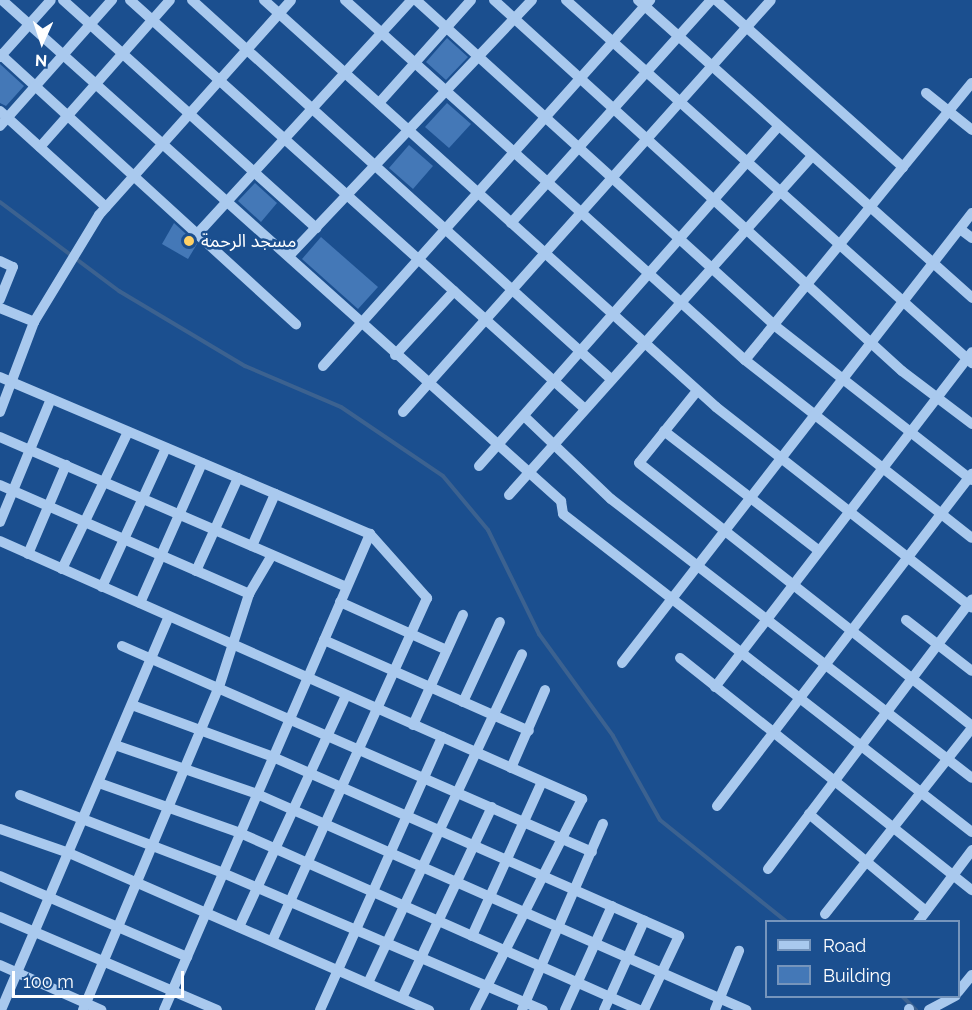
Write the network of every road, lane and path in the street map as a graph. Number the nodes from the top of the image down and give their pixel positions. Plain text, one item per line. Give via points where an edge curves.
1 (2, 0) edge
2 (51, 0) edge
3 (63, 0) edge
4 (112, 0) edge
5 (130, 0) edge
6 (170, 0) edge
7 (192, 0) edge
8 (264, 0) edge
9 (291, 0) edge
10 (345, 0) edge
11 (414, 0) edge
12 (471, 0) edge
13 (494, 0) edge
14 (532, 0) edge
15 (566, 0) edge
16 (711, 0) edge
17 (716, 0) edge
18 (771, 0) edge
19 (644, 2) edge
20 (279, 14) junction
21 (514, 19) junction
22 (152, 20) junction
23 (29, 24) junction
24 (90, 24) junction
25 (746, 27) junction
26 (446, 28) junction
27 (382, 34) junction
28 (678, 36) junction
29 (612, 42) junction
30 (247, 50) junction
31 (122, 54) junction
32 (0, 55) edge
33 (63, 55) junction
34 (479, 57) junction
35 (415, 63) junction
36 (711, 66) junction
37 (646, 72) junction
38 (346, 74) junction
39 (580, 78) junction
40 (219, 80) junction
41 (972, 83) edge
42 (95, 84) junction
43 (35, 86) junction
44 (447, 92) junction
45 (926, 93) dead end
46 (678, 102) junction
47 (379, 103) junction
48 (614, 108) junction
49 (312, 111) junction
50 (949, 112) junction
51 (190, 114) junction
52 (68, 115) junction
53 (545, 117) junction
54 (2, 118) edge
55 (778, 127) junction
56 (972, 130) edge
57 (410, 131) junction
58 (646, 138) junction
59 (285, 140) junction
60 (162, 144) junction
61 (40, 147) junction
62 (579, 148) junction
63 (514, 152) junction
64 (811, 157) junction
65 (746, 164) junction
66 (903, 167) junction
67 (375, 168) junction
68 (255, 172) junction
69 (134, 176) junction
70 (611, 177) junction
71 (548, 182) junction
72 (478, 193) junction
73 (779, 193) junction
74 (348, 196) junction
75 (715, 200) junction
76 (227, 202) junction
77 (106, 207) junction
78 (869, 209) junction
79 (580, 211) junction
80 (972, 213) edge
81 (511, 223) junction
82 (316, 228) junction
83 (747, 229) junction
84 (960, 229) junction
85 (444, 230) junction
86 (200, 231) junction
87 (972, 238) edge
88 (679, 239) junction
89 (838, 247) junction
90 (543, 252) junction
91 (289, 256) junction
92 (418, 259) junction
93 (0, 261) edge
94 (931, 266) junction
95 (711, 269) junction
96 (649, 273) junction
97 (808, 284) junction
98 (511, 290) junction
99 (454, 291) junction
100 (972, 298) edge
101 (0, 299) edge
102 (681, 302) junction
103 (901, 304) junction
104 (0, 308) edge
105 (613, 314) junction
106 (486, 320) junction
107 (362, 321) junction
108 (33, 322) junction
109 (296, 324) dead end
110 (774, 325) junction
111 (872, 341) junction
112 (645, 343) junction
113 (580, 351) junction
114 (395, 355) junction
115 (970, 358) edge
116 (745, 360) junction
117 (323, 366) dead end
118 (0, 377) edge
119 (843, 379) junction
120 (612, 380) junction
121 (554, 381) junction
122 (12, 383) junction
123 (430, 384) junction
124 (697, 390) junction
125 (936, 397) junction
126 (51, 399) junction
127 (585, 409) junction
128 (0, 412) edge
129 (403, 412) dead end
130 (815, 414) junction
131 (524, 416) junction
132 (972, 424) edge
133 (664, 431) junction
134 (910, 431) junction
135 (128, 432) junction
136 (0, 437) edge
137 (497, 446) junction
138 (553, 446) junction
139 (166, 448) junction
140 (30, 450) junction
141 (781, 458) junction
142 (202, 463) junction
143 (66, 465) junction
144 (479, 466) dead end
145 (882, 467) junction
146 (528, 474) junction
147 (971, 477) edge
148 (238, 478) junction
149 (104, 482) junction
150 (0, 485) edge
151 (13, 491) junction
152 (275, 494) junction
153 (509, 495) dead end
154 (750, 498) junction
155 (143, 499) junction
156 (48, 506) junction
157 (848, 510) junction
158 (941, 514) junction
159 (179, 515) junction
160 (0, 522) edge
161 (85, 522) junction
162 (215, 530) junction
163 (725, 531) junction
164 (370, 534) junction
165 (972, 538) edge
166 (124, 539) junction
167 (0, 541) edge
168 (252, 546) junction
169 (818, 550) junction
170 (28, 554) junction
171 (161, 555) junction
172 (272, 555) junction
173 (907, 557) junction
174 (698, 566) junction
175 (62, 569) junction
176 (196, 571) junction
177 (793, 584) junction
178 (102, 587) junction
179 (346, 587) junction
180 (249, 594) junction
181 (672, 599) junction
182 (340, 602) junction
183 (140, 603) junction
184 (971, 604) edge
185 (463, 615) dead end
186 (169, 617) junction
187 (766, 619) junction
188 (906, 620) dead end
189 (501, 622) dead end
190 (851, 630) junction
191 (411, 634) junction
192 (324, 640) junction
193 (938, 644) junction
194 (122, 646) dead end
195 (235, 646) junction
196 (447, 650) junction
197 (741, 652) junction
198 (522, 654) dead end
199 (152, 658) junction
200 (680, 658) dead end
201 (622, 663) dead end
202 (825, 664) junction
203 (394, 671) junction
204 (972, 671) edge
205 (307, 678) junction
206 (912, 678) junction
207 (219, 687) junction
208 (430, 687) junction
209 (715, 687) junction
210 (545, 690) dead end
211 (346, 695) junction
212 (800, 698) junction
213 (463, 702) junction
214 (132, 705) junction
215 (377, 709) junction
216 (886, 712) junction
217 (494, 716) junction
218 (291, 717) junction
219 (413, 725) junction
220 (972, 727) edge
221 (528, 731) junction
222 (200, 732) junction
223 (328, 734) junction
224 (772, 734) junction
225 (442, 737) junction
226 (115, 745) junction
227 (861, 746) junction
228 (359, 748) junction
229 (476, 753) junction
230 (273, 757) junction
231 (948, 759) junction
232 (511, 768) junction
233 (184, 770) junction
234 (310, 773) junction
235 (424, 777) junction
236 (972, 778) edge
237 (542, 782) junction
238 (833, 782) junction
239 (99, 783) junction
240 (341, 787) junction
241 (458, 792) junction
242 (921, 793) junction
243 (257, 794) junction
244 (20, 795) dead end
245 (717, 806) dead end
246 (492, 807) junction
247 (167, 810) junction
248 (293, 810) junction
249 (809, 814) junction
250 (407, 816) junction
251 (83, 819) junction
252 (524, 821) junction
253 (325, 824) junction
254 (603, 824) dead end
255 (0, 829) edge
256 (892, 829) junction
257 (440, 830) junction
258 (972, 832) edge
259 (240, 833) junction
260 (562, 839) junction
261 (474, 846) junction
262 (150, 848) junction
263 (275, 849) junction
264 (972, 850) edge
265 (592, 852) junction
266 (69, 853) junction
267 (391, 853) junction
268 (506, 860) junction
269 (866, 862) junction
270 (307, 863) junction
271 (423, 867) junction
272 (768, 869) dead end
273 (223, 873) junction
274 (953, 875) junction
275 (0, 876) edge
276 (543, 876) junction
277 (457, 882) junction
278 (138, 883) junction
279 (257, 888) junction
280 (575, 890) junction
281 (972, 890) edge
282 (374, 892) junction
283 (50, 897) junction
284 (490, 897) junction
285 (290, 902) junction
286 (405, 906) junction
287 (612, 906) junction
288 (926, 911) junction
289 (206, 912) junction
290 (525, 912) junction
291 (825, 914) dead end
292 (0, 917) edge
293 (919, 920) edge
294 (439, 921) junction
295 (644, 921) junction
296 (119, 927) junction
297 (240, 927) junction
298 (559, 927) junction
299 (357, 930) junction
300 (34, 932) junction
301 (472, 936) junction
302 (272, 941) junction
303 (387, 943) junction
304 (595, 943) junction
305 (506, 951) junction
306 (739, 951) dead end
307 (187, 957) junction
308 (421, 958) junction
309 (628, 958) junction
310 (104, 962) junction
311 (0, 965) edge
312 (541, 966) junction
313 (337, 969) junction
314 (16, 972) junction
315 (662, 973) junction
316 (972, 975) edge
317 (578, 982) junction
318 (368, 983) junction
319 (488, 986) junction
320 (172, 990) junction
321 (960, 990) edge
322 (610, 997) junction
323 (402, 998) junction
324 (951, 998) edge
325 (720, 999) junction
326 (524, 1006) edge
327 (84, 1007) edge
328 (1, 1010) edge
329 (101, 1010) edge
330 (164, 1010) edge
331 (217, 1010) edge
332 (320, 1010) edge
333 (429, 1010) edge
334 (475, 1010) edge
335 (543, 1010) edge
336 (566, 1010) edge
337 (604, 1010) edge
338 (642, 1010) edge
339 (715, 1010) edge
340 (746, 1010) edge
341 (929, 1010) edge

1 - 23 street
2 - 23 street
3 - 24 street
4 - 24 street
5 - 22 street
6 - 22 street
7 - 30 street
8 - 20 street
9 - 20 street
10 - 27 street
11 - 26 street
11 - 27 street
12 - 26 street
13 - 21 street
14 - 21 street
15 - 29 street
16 - 28 street
17 - 25 street
18 - 25 street
19 - 28 street
19 - 29 street
20 - 30 street
20 - 38 street
21 - 34 street
21 - 39 street
22 - 31 street
22 - 40 street
23 - 32 street
23 - 33 street
24 - 31 street
24 - 33 street
25 - 36 street
25 - 66 street
26 - 34 street
26 - 35 street
27 - 35 street
27 - 38 street
28 - 36 street
28 - 37 street
29 - 37 street
29 - 39 street
30 - 40 street
30 - 49 street
31 - 42 street
31 - 51 street
32 - 43 street
33 - 42 street
33 - 43 street
34 - 44 street
34 - 53 street
35 - 44 street
35 - 47 street
36 - 46 street
36 - 55 street
37 - 46 street
37 - 48 street
38 - 47 street
38 - 49 street
39 - 48 street
39 - 53 street
40 - 51 street
40 - 59 street
41 - 50 street
42 - 52 street
42 - 60 street
43 - 52 street
43 - 54 street
44 - 57 street
44 - 63 street
45 - 50 street
46 - 58 street
46 - 65 street
47 - 57 street
48 - 58 street
48 - 62 street
49 - 59 street
49 - 67 street
50 - 56 street
50 - 66 street
51 - 60 street
51 - 68 street
52 - 61 street
52 - 69 street
53 - 62 street
53 - 63 street
54 - 61 street
55 - 64 street
55 - 65 street
57 - 67 street
57 - 72 street
58 - 70 street
58 - 75 street
59 - 68 street
59 - 74 street
60 - 69 street
60 - 76 street
61 - 77 street
62 - 70 street
62 - 71 street
63 - 71 street
63 - 72 street
64 - 73 street
64 - 78 street
65 - 73 street
65 - 75 street
66 - 78 street
67 - 74 street
67 - 85 street
68 - 76 street
68 - 82 street
69 - 77 street
69 - 86 street
70 - 79 street
70 - 88 street
71 - 79 street
71 - 81 street
72 - 81 street
72 - 85 street
73 - 83 street
73 - 89 street
74 - 82 street
74 - 92 street
75 - 83 street
75 - 88 street
76 - 86 street
76 - 91 street
77 - 108 street
78 - 89 street
78 - 94 street
79 - 90 street
79 - 96 street
80 - 84 street
81 - 90 street
82 - 91 street
83 - 95 street
83 - 97 street
84 - 87 street
84 - 94 street
85 - 92 street
85 - 98 street
86 - 109 street
88 - 95 street
88 - 96 street
89 - 97 street
89 - 103 street
90 - 98 street
90 - 105 street
91 - 107 street
92 - 99 street
92 - 107 street
93 - 101 street via 13,267
94 - 100 street
94 - 103 street
95 - 102 street
95 - 110 street
96 - 102 street
96 - 105 street
97 - 110 street
97 - 111 street
98 - 106 street
98 - 113 street
99 - 106 street
99 - 114 street
102 - 112 street
102 - 116 street
103 - 111 street
103 - 115 street
104 - 108 street
105 - 112 street
105 - 113 street
106 - 121 street
106 - 123 street
107 - 114 street
107 - 117 street
108 - 122 street
110 - 116 street
110 - 119 street
111 - 119 street
111 - 125 street
112 - 120 street
112 - 124 street
113 - 120 street
113 - 121 street
114 - 123 street
115 - 125 street
116 - 130 street
118 - 122 street
119 - 130 street
119 - 134 street
120 - 127 street
121 - 127 street
121 - 131 street
122 - 126 street
122 - 128 street
123 - 129 street
123 - 137 street
124 - 133 street
124 - 141 street
125 - 132 street
125 - 134 street
126 - 135 street
126 - 140 street
127 - 138 street
130 - 141 street
130 - 145 street
131 - 137 street
131 - 138 street
133 - 154 street
133 - 163 street via 639,463
134 - 145 street
134 - 147 street
135 - 139 street
135 - 149 street
136 - 140 street
137 - 144 street
137 - 146 street
138 - 146 street
138 - 174 street via 611,499
139 - 142 street
139 - 155 street
140 - 143 street
140 - 151 street
141 - 154 street
141 - 157 street
142 - 148 street
142 - 159 street
143 - 149 street
143 - 156 street
145 - 157 street
145 - 158 street
146 - 153 street
146 - 181 street via 561,501 563,514
147 - 158 street
148 - 152 street
148 - 162 street
149 - 155 street
149 - 161 street
150 - 151 street
151 - 156 street
151 - 160 street
152 - 164 street
152 - 168 street
154 - 163 street
154 - 169 street
155 - 159 street
155 - 166 street
156 - 161 street
156 - 170 street
157 - 169 street
157 - 173 street
158 - 165 street
158 - 173 street
159 - 162 street
159 - 171 street
161 - 166 street
161 - 175 street
162 - 168 street
162 - 176 street
163 - 174 street
163 - 177 street
164 - 179 street
164 - 191 street via 427,598
166 - 171 street
166 - 178 street
167 - 170 street
168 - 172 street
169 - 177 street
170 - 175 street
171 - 176 street
171 - 183 street
172 - 179 street
172 - 180 street
173 - 184 street
173 - 190 street
174 - 181 street
174 - 187 street
175 - 178 street
176 - 180 street
177 - 187 street
177 - 190 street
178 - 183 street
179 - 182 street
180 - 195 street
181 - 197 street
181 - 201 street
182 - 191 street
182 - 192 street
183 - 186 street
184 - 193 street
185 - 196 street
186 - 195 street
186 - 199 street
187 - 197 street
187 - 202 street
188 - 193 street
189 - 213 street
190 - 202 street
190 - 206 street
191 - 196 street
191 - 203 street
192 - 203 street
192 - 205 street
193 - 204 street
193 - 206 street
194 - 199 street
195 - 205 street
195 - 207 street
196 - 208 street
197 - 209 street
197 - 212 street
198 - 217 street
199 - 207 street
199 - 214 street
200 - 209 street
202 - 212 street
202 - 216 street
203 - 208 street
203 - 215 street
205 - 211 street
205 - 218 street
206 - 216 street
206 - 220 street
207 - 218 street
207 - 222 street
208 - 213 street
208 - 219 street
209 - 224 street
210 - 221 street
211 - 215 street
211 - 223 street
212 - 224 street
212 - 227 street
213 - 217 street
214 - 222 street
214 - 226 street
215 - 219 street
215 - 228 street
216 - 227 street
216 - 231 street
217 - 221 street
217 - 229 street
218 - 223 street
218 - 230 street
219 - 225 street
220 - 231 street
221 - 232 street
222 - 230 street
222 - 233 street
223 - 228 street
223 - 234 street
224 - 238 street
224 - 245 street
225 - 229 street
225 - 235 street
226 - 233 street
226 - 239 street
227 - 238 street
227 - 242 street
228 - 235 street
228 - 240 street
229 - 232 street
229 - 241 street
230 - 234 street
230 - 243 street
231 - 236 street
231 - 242 street
232 - 237 street
233 - 243 street
233 - 247 street
234 - 240 street
234 - 248 street
235 - 241 street
235 - 250 street
237 - 252 street
237 - 260 street via 582,799
238 - 249 street
238 - 256 street
239 - 247 street
239 - 251 street
240 - 250 street
240 - 253 street
241 - 246 street
241 - 257 street
242 - 256 street
242 - 258 street
243 - 248 street
243 - 259 street
244 - 251 street
246 - 252 street
246 - 261 street
247 - 259 street
247 - 262 street
248 - 253 street
248 - 263 street
249 - 269 street
249 - 272 street
250 - 257 street
250 - 267 street
251 - 262 street
251 - 266 street
252 - 260 street
252 - 268 street
253 - 267 street
253 - 270 street
254 - 265 street
255 - 266 street
256 - 269 street
256 - 274 street
257 - 261 street
257 - 271 street
259 - 263 street
259 - 273 street
260 - 265 street
260 - 276 street
261 - 268 street
261 - 277 street
262 - 273 street
262 - 278 street
263 - 270 street
263 - 279 street
264 - 274 street
265 - 280 street
266 - 278 street
266 - 283 street
267 - 271 street
267 - 282 street
268 - 276 street
268 - 284 street
269 - 288 street
269 - 291 street
270 - 282 street
270 - 285 street
271 - 277 street
271 - 286 street
273 - 279 street
273 - 289 street
274 - 281 street
274 - 288 street
275 - 283 street
276 - 280 street
276 - 290 street
277 - 284 street
277 - 294 street
278 - 289 street
278 - 296 street
279 - 285 street
279 - 297 street
280 - 287 street
280 - 298 street
282 - 286 street
282 - 299 street
283 - 296 street
283 - 300 street
284 - 290 street
284 - 301 street
285 - 299 street
285 - 302 street
286 - 294 street
286 - 303 street
287 - 295 street
287 - 304 street
288 - 293 street
289 - 297 street
289 - 307 street
290 - 298 street
290 - 305 street
292 - 300 street
294 - 301 street
294 - 308 street
295 - 309 street
295 - 315 street via 679,936
296 - 307 street
296 - 310 street
297 - 302 street
298 - 304 street
298 - 312 street
299 - 303 street
299 - 313 street
300 - 310 street
300 - 314 street
301 - 305 street
302 - 313 street
303 - 308 street
303 - 318 street
304 - 309 street
304 - 317 street
305 - 312 street
305 - 319 street
306 - 325 street
307 - 320 street
308 - 319 street
308 - 323 street
309 - 315 street
309 - 322 street
310 - 320 street
310 - 327 street
311 - 314 street
312 - 317 street
312 - 326 street
313 - 318 street
313 - 332 street
314 - 327 street
314 - 328 street
315 - 325 street
315 - 338 street
316 - 321 street
317 - 322 street
317 - 336 street
318 - 323 street
319 - 326 street
319 - 334 street
320 - 330 street
320 - 331 street
322 - 337 street
322 - 338 street
323 - 333 street
324 - 341 street
325 - 339 street
325 - 340 street
326 - 335 street
327 - 329 street

